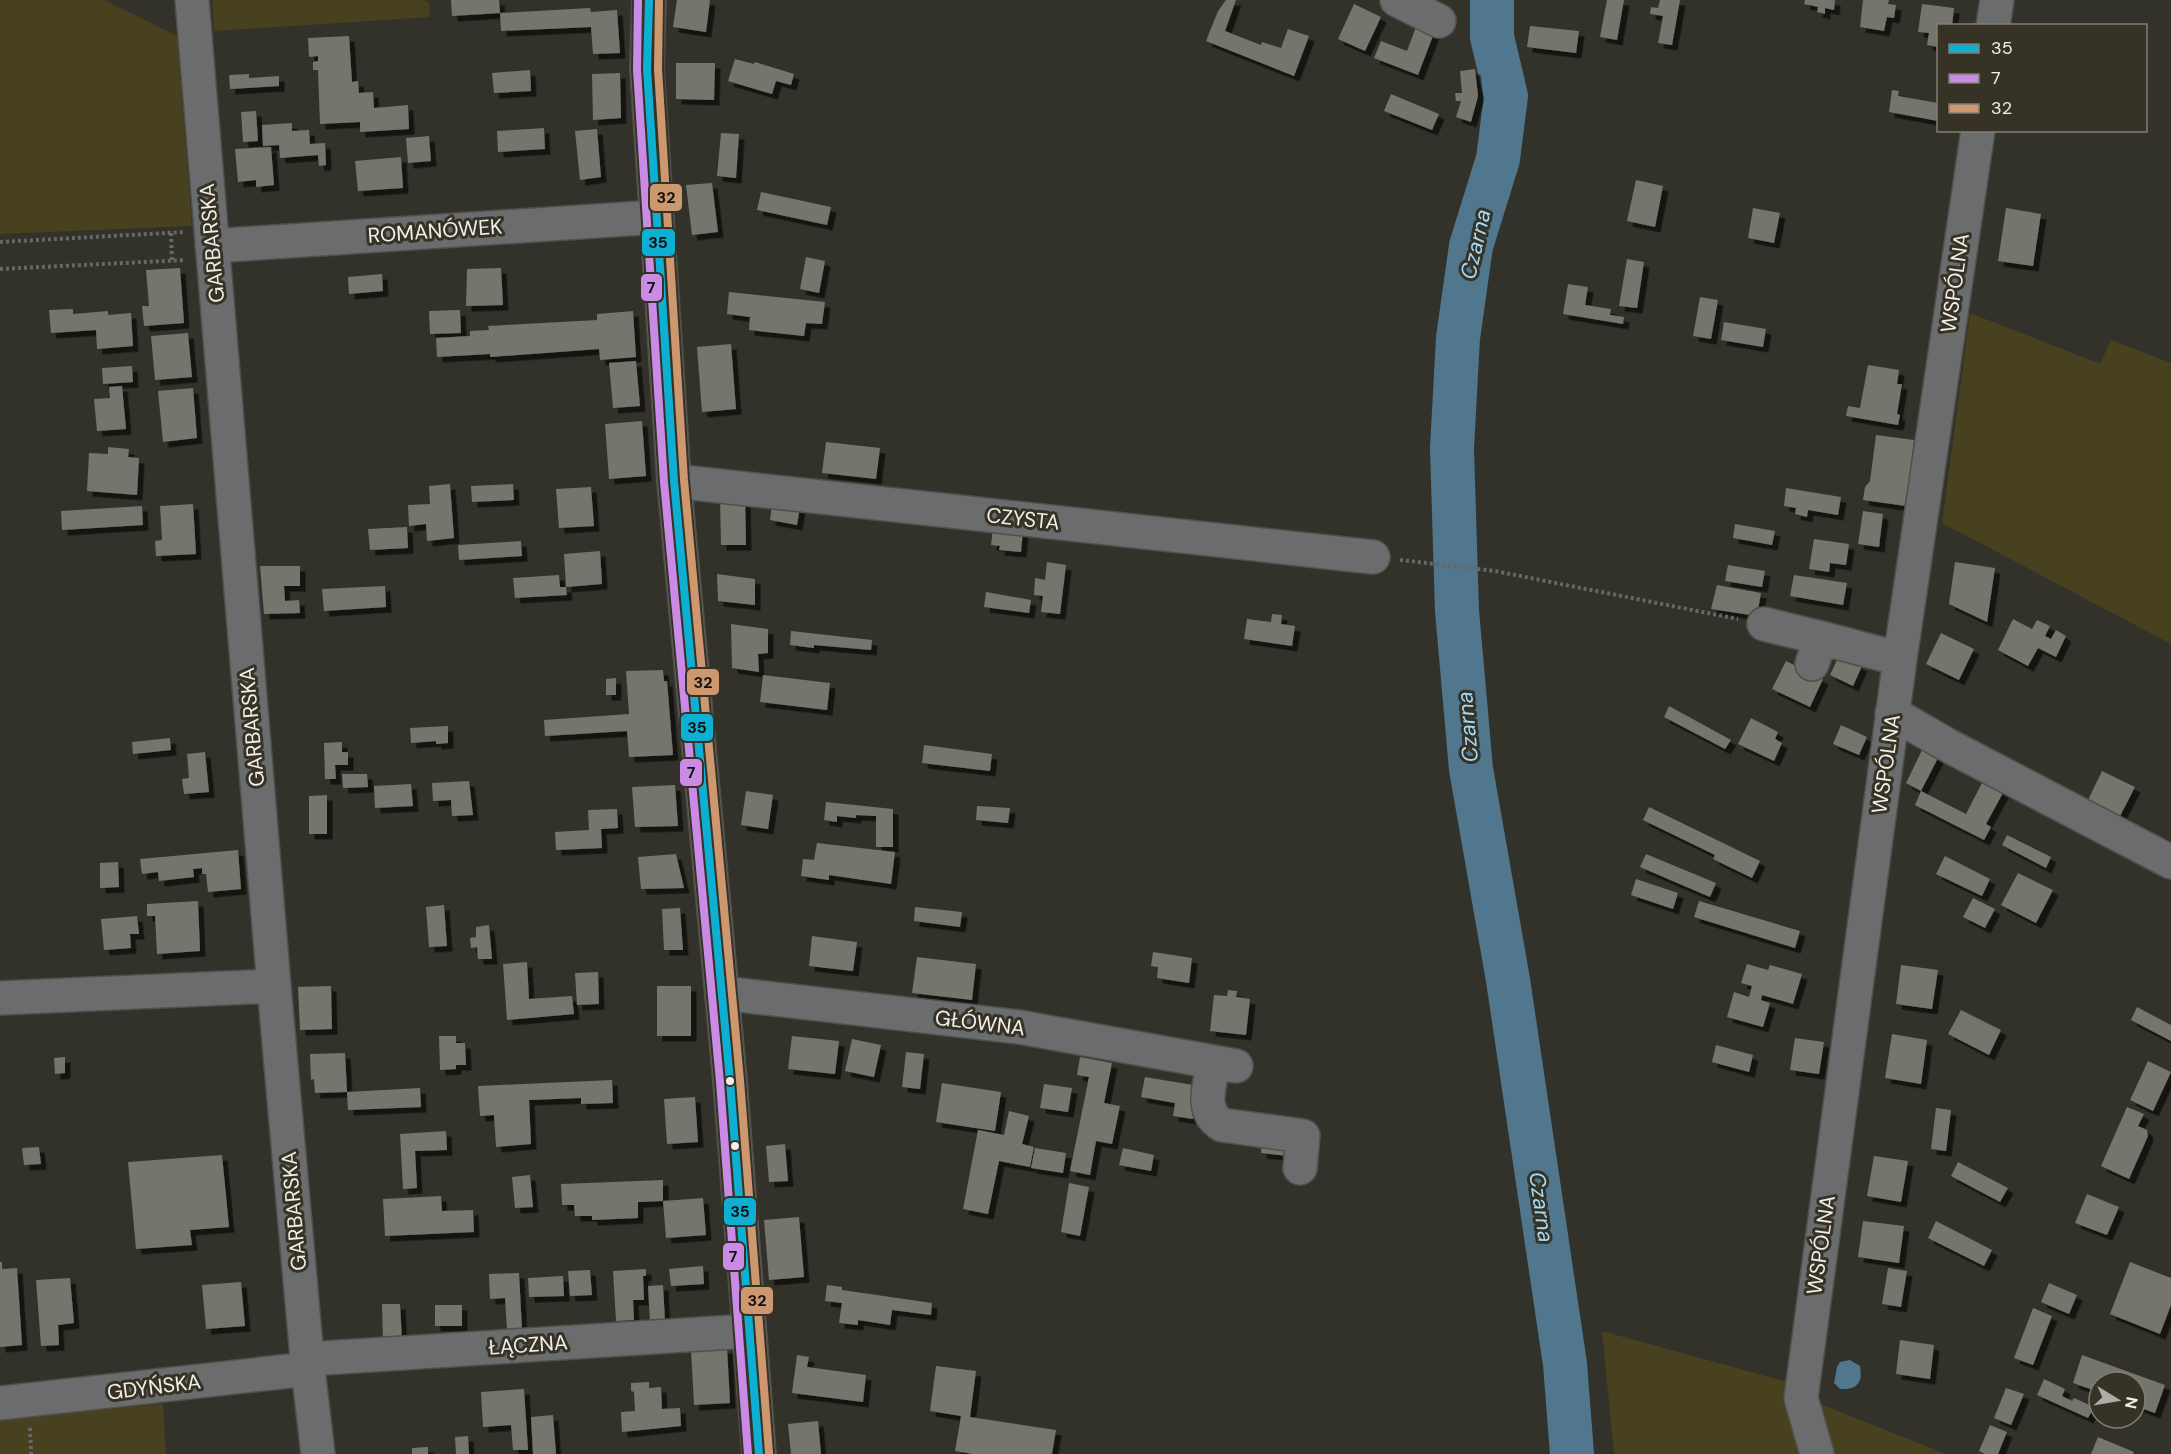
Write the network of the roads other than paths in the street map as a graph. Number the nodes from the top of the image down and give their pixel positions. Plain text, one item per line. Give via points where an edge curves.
1 (192, 0) edge
2 (649, 0) edge
3 (1397, 0) edge
4 (1997, 0) edge
5 (1439, 21) dead end
6 (1993, 24) edge
7 (1978, 132) edge
8 (657, 217) junction
9 (203, 238) junction
10 (674, 482) junction
11 (1373, 557) road end
12 (1764, 624) road end
13 (1899, 659) junction
14 (1892, 713) junction
15 (2171, 862) edge
16 (274, 986) junction
17 (722, 993) junction
18 (0, 998) edge
19 (1300, 1168) dead end
20 (749, 1331) junction
21 (308, 1364) junction
22 (0, 1403) edge
23 (318, 1454) edge
24 (759, 1454) edge
25 (1817, 1454) edge

1 - 9 street, GARBARSKA
2 - 8 street via 647,69
3 - 5 street
4 - 6 street
7 - 13 street, WSPÓLNA
8 - 9 street, ROMANÓWEK
8 - 10 street
9 - 16 street, GARBARSKA
10 - 11 street, CZYSTA
10 - 17 street
12 - 13 street via 1817,651
13 - 14 street, WSPÓLNA
14 - 15 street
14 - 25 street, WSPÓLNA via 1801,1398
16 - 18 street
16 - 21 street, GARBARSKA
17 - 19 street, GŁÓWNA via 1019,1027 1225,1064 1208,1100 1214,1120 1222,1125 1304,1136
17 - 20 street
20 - 21 street, ŁĄCZNA
20 - 24 street
21 - 22 street, GDYŃSKA
21 - 23 street, GARBARSKA

